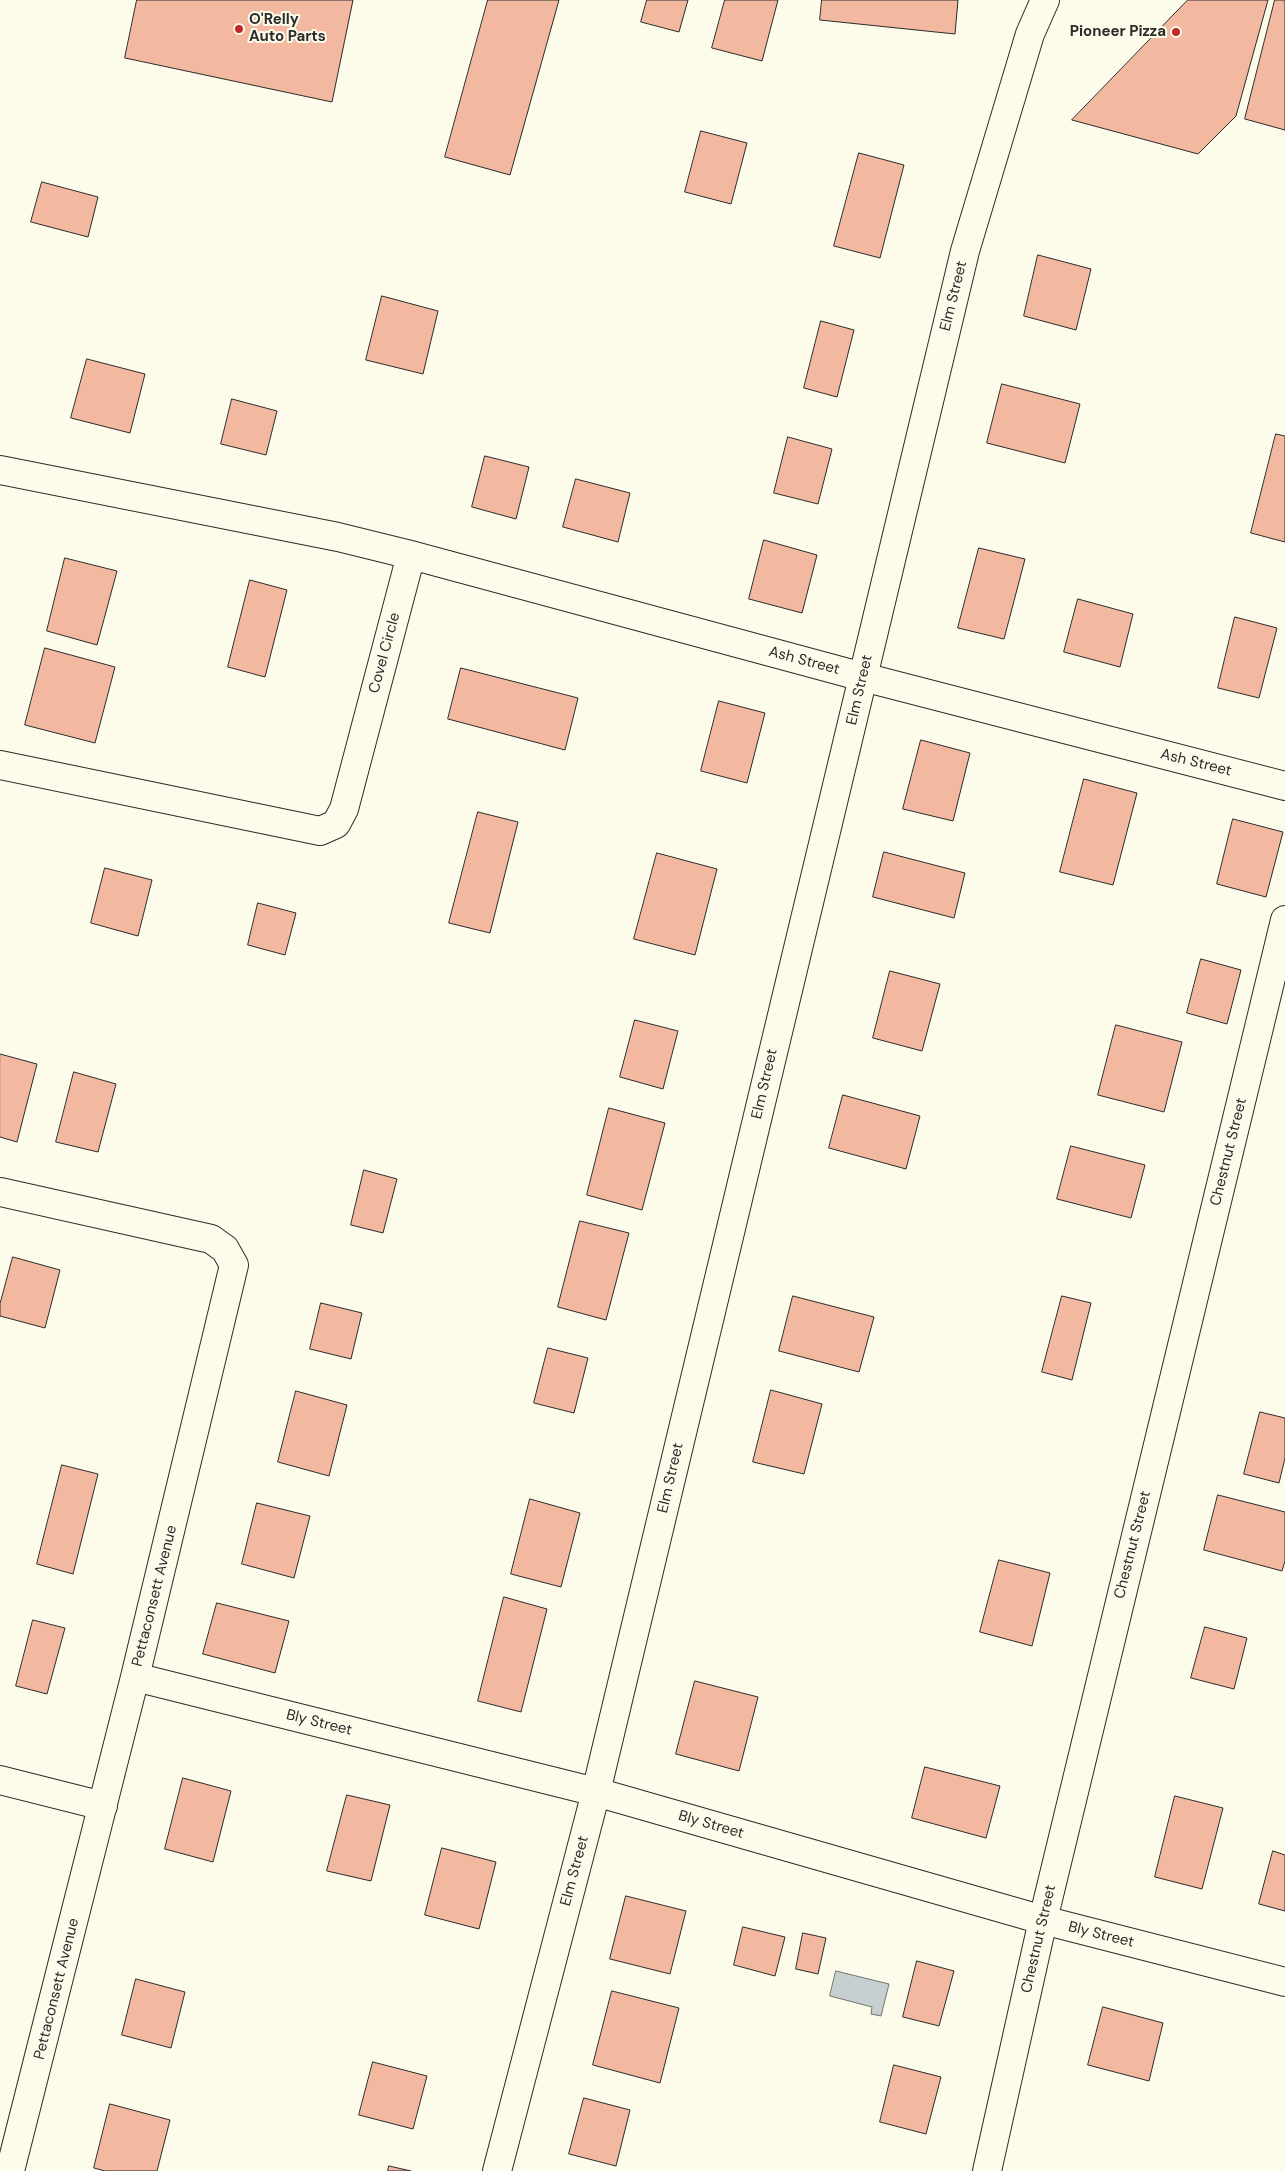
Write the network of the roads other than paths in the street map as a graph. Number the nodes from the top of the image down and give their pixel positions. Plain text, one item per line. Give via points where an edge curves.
1 (1045, 0) edge
2 (0, 470) edge
3 (411, 555) junction
4 (863, 677) junction
5 (0, 765) edge
6 (1285, 786) edge
7 (1285, 920) edge
8 (0, 1192) edge
9 (135, 1677) junction
10 (0, 1780) edge
11 (596, 1792) junction
12 (103, 1806) junction
13 (1043, 1920) junction
14 (1285, 1982) edge
15 (10, 2171) edge
16 (497, 2171) edge
17 (987, 2171) edge

1 - 4 street, Elm Street via 1030,34 965,251
2 - 3 street via 338,537
3 - 4 street, Ash Street
3 - 5 street, Covel Circle via 344,809 336,824 320,831
4 - 6 street, Ash Street
4 - 11 street, Elm Street
7 - 13 street, Chestnut Street
8 - 9 street, Pettaconsett Avenue via 211,1240 225,1249 234,1265
9 - 11 street, Bly Street
9 - 12 street, Pettaconsett Avenue
10 - 12 street
11 - 13 street, Bly Street
11 - 16 street, Elm Street
12 - 15 street, Pettaconsett Avenue
13 - 14 street, Bly Street
13 - 17 street, Chestnut Street

